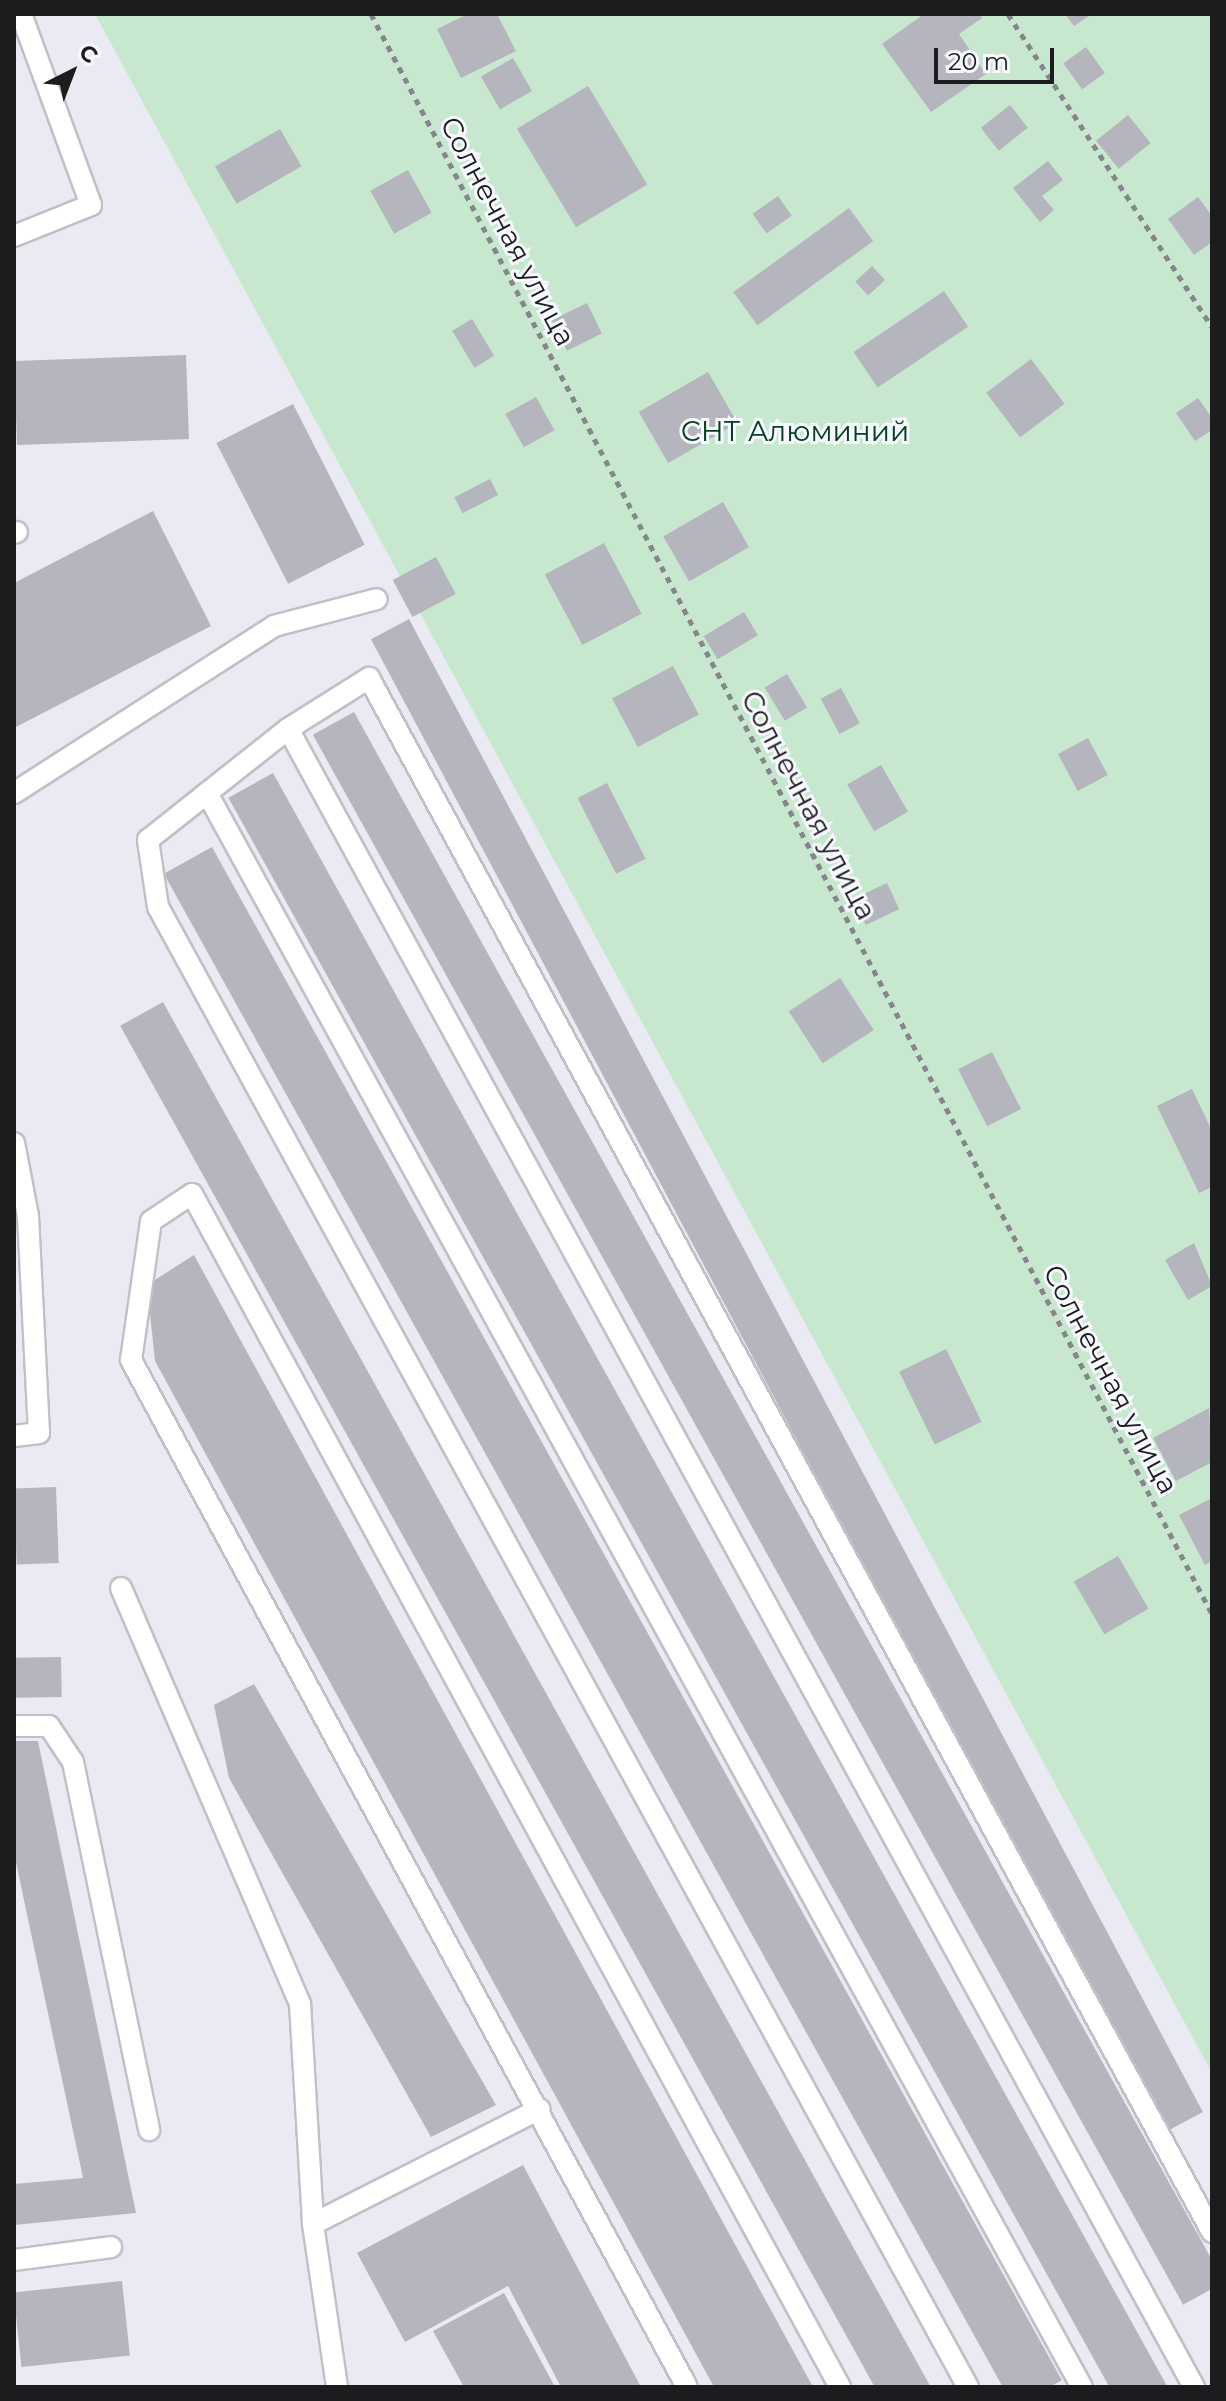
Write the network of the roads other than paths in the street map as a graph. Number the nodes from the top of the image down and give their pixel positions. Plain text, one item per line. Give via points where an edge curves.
1 (21, 14) edge
2 (14, 236) edge
3 (377, 599) dead end
4 (288, 729) junction
5 (14, 793) edge
6 (207, 793) junction
7 (14, 1143) edge
8 (14, 1436) edge
9 (121, 1588) dead end
10 (14, 1726) edge
11 (540, 2109) junction
12 (149, 2130) dead end
13 (313, 2224) junction
14 (1212, 2232) edge
15 (111, 2247) dead end
16 (14, 2260) edge
17 (337, 2387) edge
18 (687, 2387) edge
19 (840, 2387) edge
20 (968, 2387) edge
21 (1082, 2387) edge
22 (1194, 2387) edge

1 - 2 lane via 91,205
3 - 5 lane via 274,626
4 - 6 lane
4 - 14 lane via 369,678
4 - 22 lane
6 - 20 lane via 148,840 158,907
6 - 21 lane
7 - 8 lane via 28,1216 39,1433
9 - 13 lane via 300,2004
10 - 12 lane via 49,1726 73,1762
11 - 13 lane
11 - 18 lane
11 - 19 lane via 131,1360 151,1221 192,1194
13 - 17 lane
15 - 16 lane

